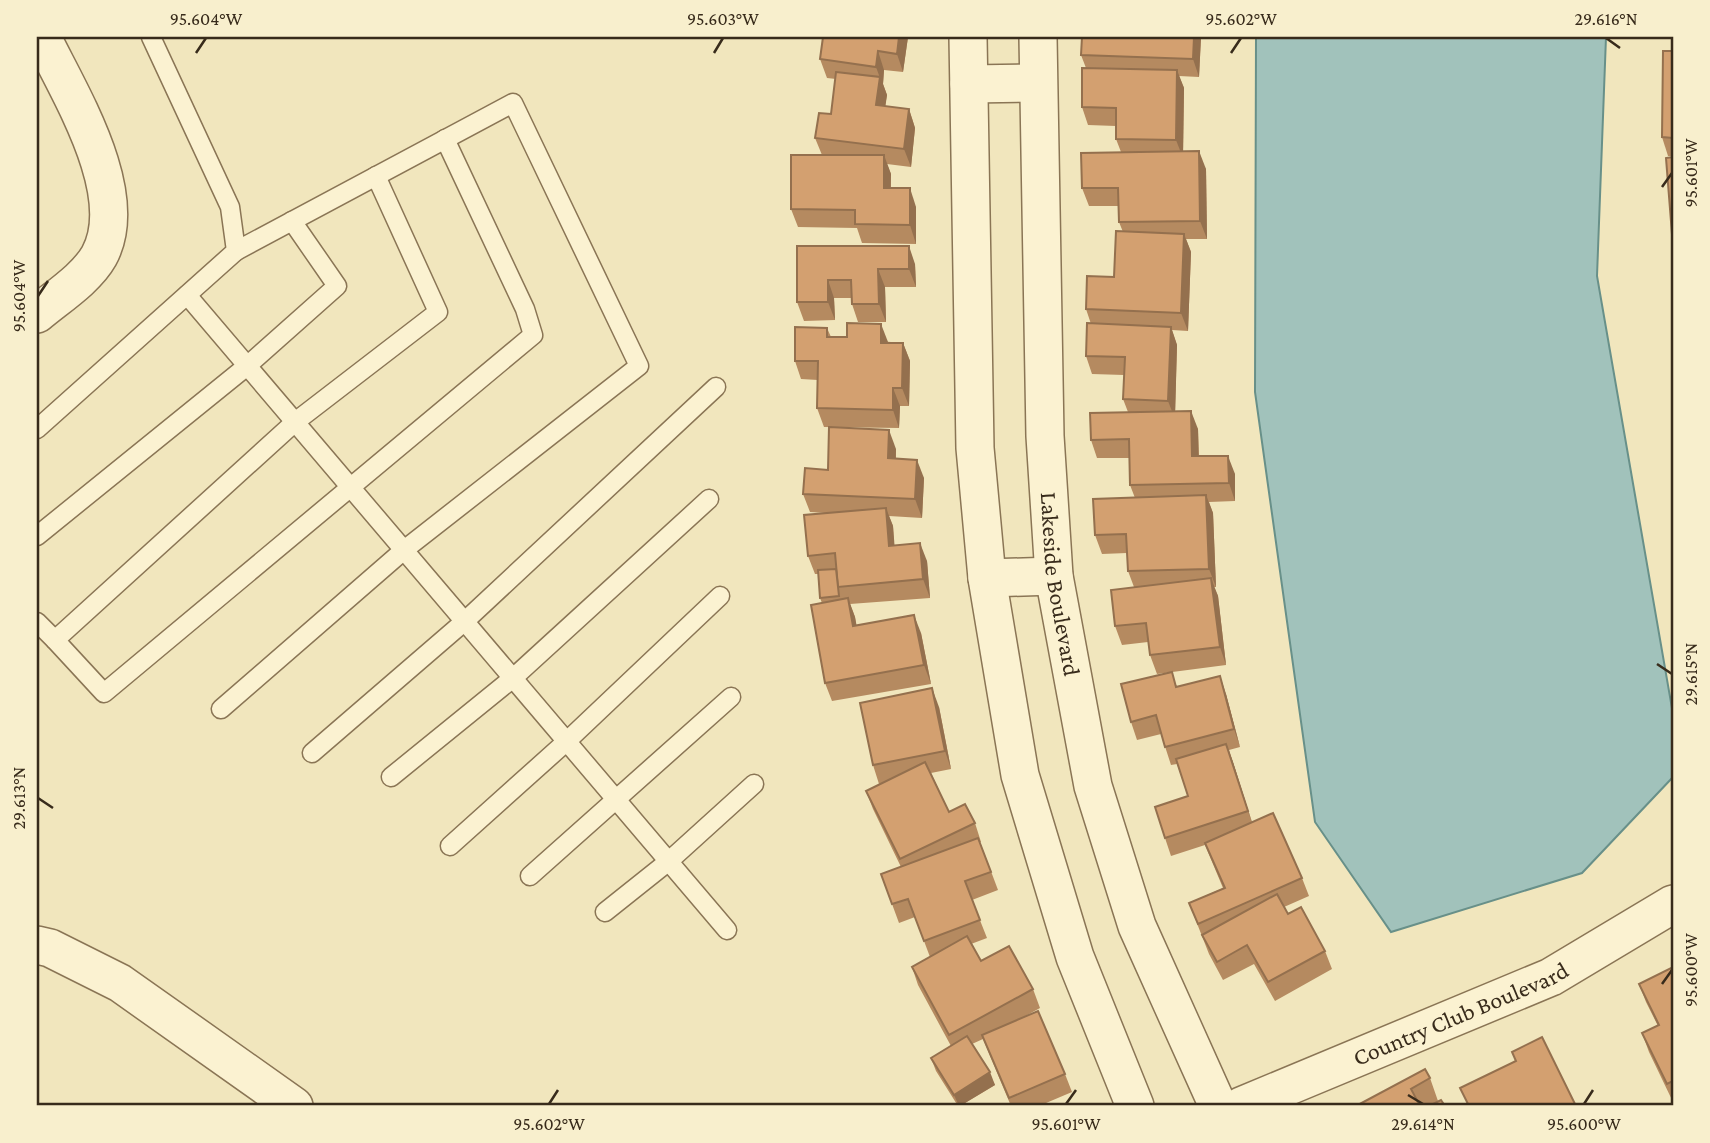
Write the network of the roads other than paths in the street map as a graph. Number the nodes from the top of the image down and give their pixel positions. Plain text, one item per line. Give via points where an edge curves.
1 (42, 37) edge
2 (151, 37) edge
3 (968, 37) edge
4 (1038, 37) edge
5 (1038, 83) junction
6 (969, 84) junction
7 (444, 139) junction
8 (376, 176) junction
9 (292, 221) junction
10 (236, 251) junction
11 (187, 295) junction
12 (37, 314) edge
13 (247, 366) junction
14 (716, 387) dead end
15 (295, 422) junction
16 (37, 429) edge
17 (351, 488) junction
18 (709, 499) dead end
19 (37, 536) edge
20 (404, 550) junction
21 (1054, 576) junction
22 (987, 578) junction
23 (720, 596) dead end
24 (465, 621) junction
25 (37, 622) edge
26 (55, 640) junction
27 (513, 678) junction
28 (732, 697) dead end
29 (221, 709) dead end
30 (567, 741) junction
31 (312, 753) dead end
32 (391, 777) dead end
33 (754, 784) dead end
34 (618, 800) junction
35 (450, 846) dead end
36 (669, 861) junction
37 (530, 876) dead end
38 (1673, 904) edge
39 (605, 912) dead end
40 (727, 930) dead end
41 (37, 945) edge
42 (294, 1106) edge
43 (1135, 1106) edge
44 (1218, 1106) edge
45 (1241, 1106) edge

1 - 12 street via 92,141 109,205 108,234 99,257
2 - 10 lane via 230,207
3 - 6 street
4 - 5 street, Lakeside Boulevard
5 - 6 street
5 - 21 street, Lakeside Boulevard via 1045,436
6 - 22 street via 975,448
7 - 8 lane
7 - 17 lane via 533,335
7 - 20 lane via 513,103 639,366
8 - 9 lane
8 - 15 lane via 438,312
9 - 10 lane
9 - 13 lane via 337,286
10 - 11 lane
11 - 13 lane
11 - 16 lane
13 - 15 lane
13 - 19 lane
14 - 24 lane
15 - 17 lane
15 - 26 lane
17 - 20 lane
17 - 26 lane via 104,693
18 - 27 lane
20 - 24 lane
20 - 29 lane
21 - 22 street
21 - 44 street, Lakeside Boulevard via 1093,786 1137,926
22 - 43 street via 1020,775 1075,957
23 - 30 lane
24 - 27 lane
24 - 31 lane
25 - 26 lane
27 - 30 lane
27 - 32 lane
28 - 34 lane
30 - 34 lane
30 - 35 lane
33 - 36 lane
34 - 36 lane
34 - 37 lane
36 - 39 lane
36 - 40 lane
38 - 45 street, Country Club Boulevard via 1551,977
41 - 42 street via 121,983

